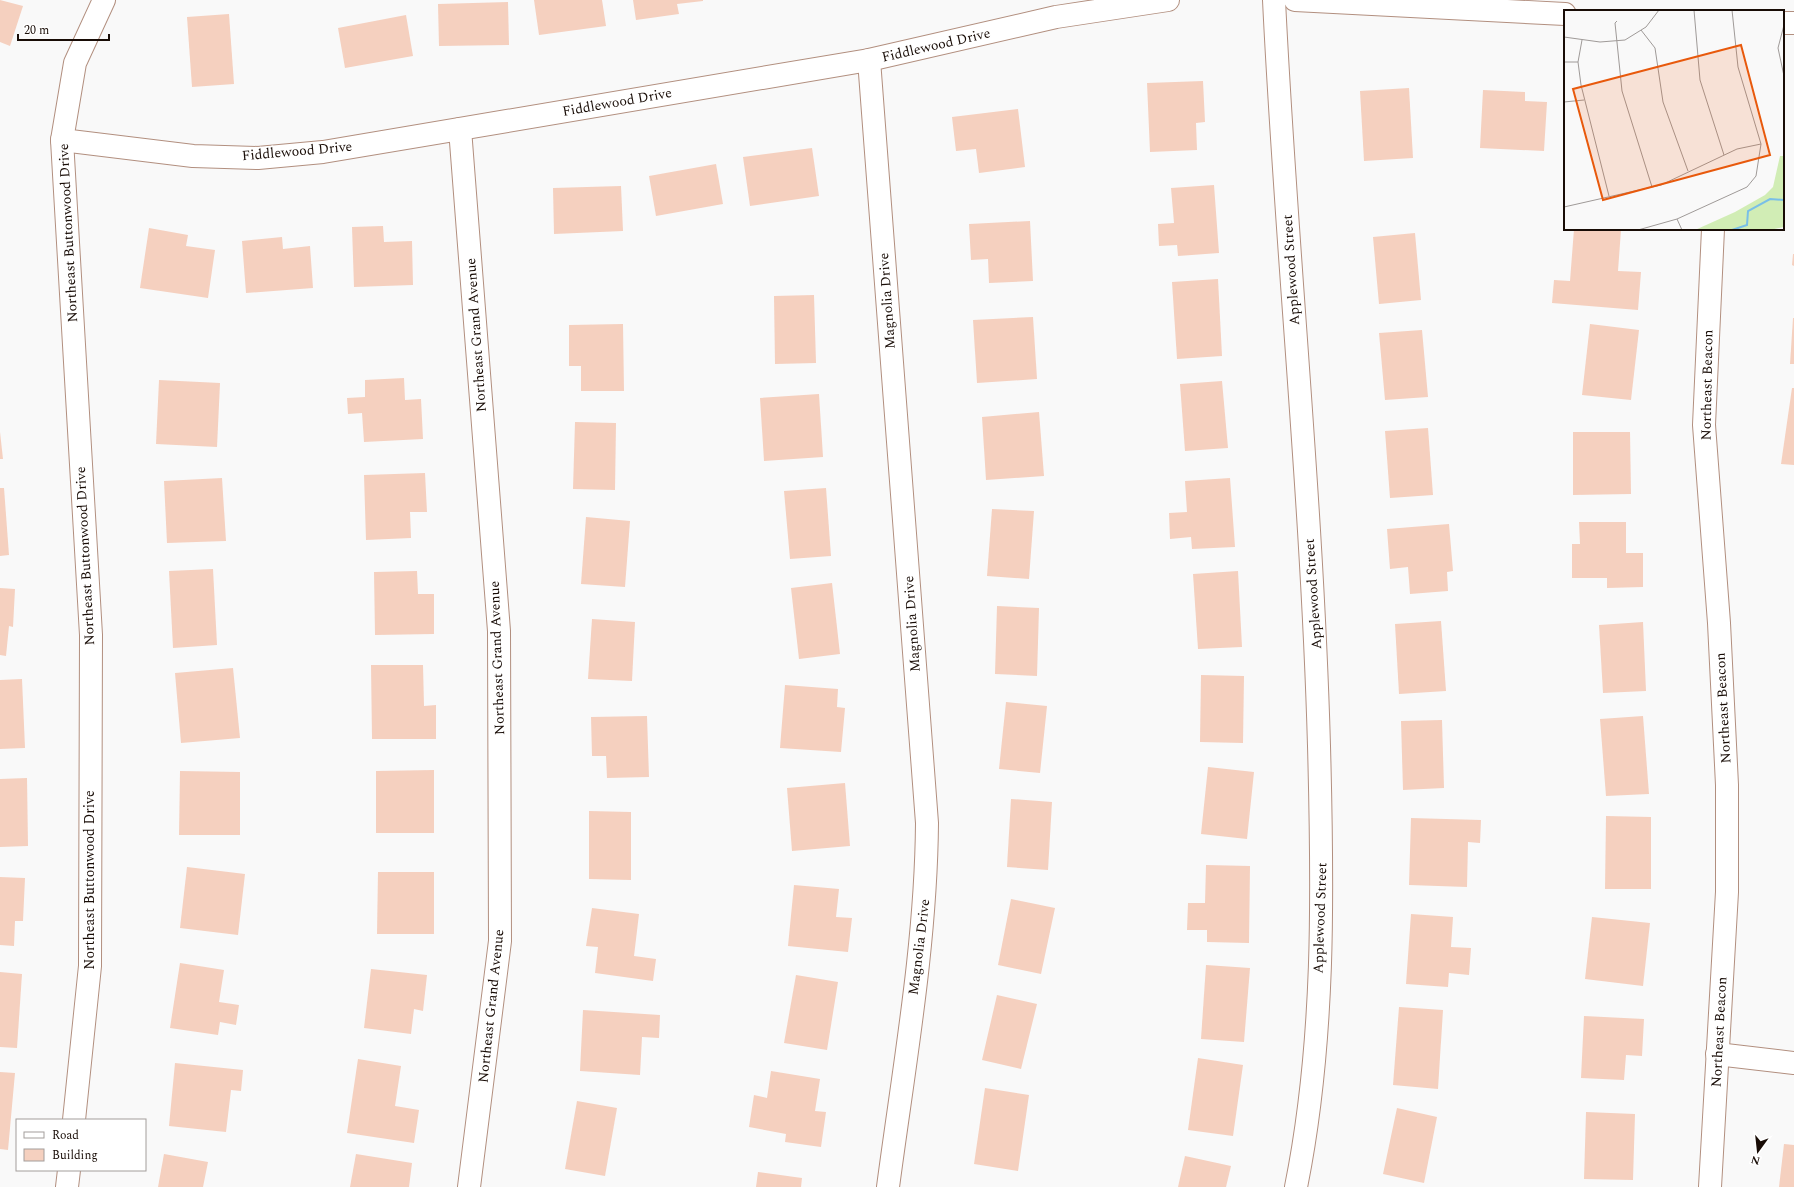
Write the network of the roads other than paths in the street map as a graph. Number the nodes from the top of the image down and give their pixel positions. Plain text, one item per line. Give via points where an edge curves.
1 (104, 0) edge
2 (1168, 0) edge
3 (1274, 0) edge
4 (1295, 0) edge
5 (1564, 14) edge
6 (869, 60) junction
7 (460, 129) junction
8 (62, 140) junction
9 (1713, 230) edge
10 (1718, 1054) junction
11 (1794, 1063) edge
12 (74, 1119) edge
13 (69, 1171) edge
14 (67, 1187) edge
15 (470, 1187) edge
16 (888, 1187) edge
17 (1296, 1187) edge
18 (1710, 1187) edge

1 - 8 street, Northeast Buttonwood Drive via 75,64
2 - 6 street, Fiddlewood Drive via 1056,17
3 - 17 street, Applewood Street via 1316,637 1322,867 1315,1043 1307,1132
4 - 5 street
6 - 7 street, Fiddlewood Drive
6 - 16 street, Magnolia Drive via 927,823 927,877
7 - 8 street, Fiddlewood Drive via 323,152 258,158 193,156
7 - 15 street, Northeast Grand Avenue via 499,639 500,941
8 - 12 street, Northeast Buttonwood Drive via 91,635 90,966
9 - 10 street, Northeast Beacon via 1704,425 1727,785 1727,885
10 - 11 street
10 - 18 street, Northeast Beacon
13 - 14 street

